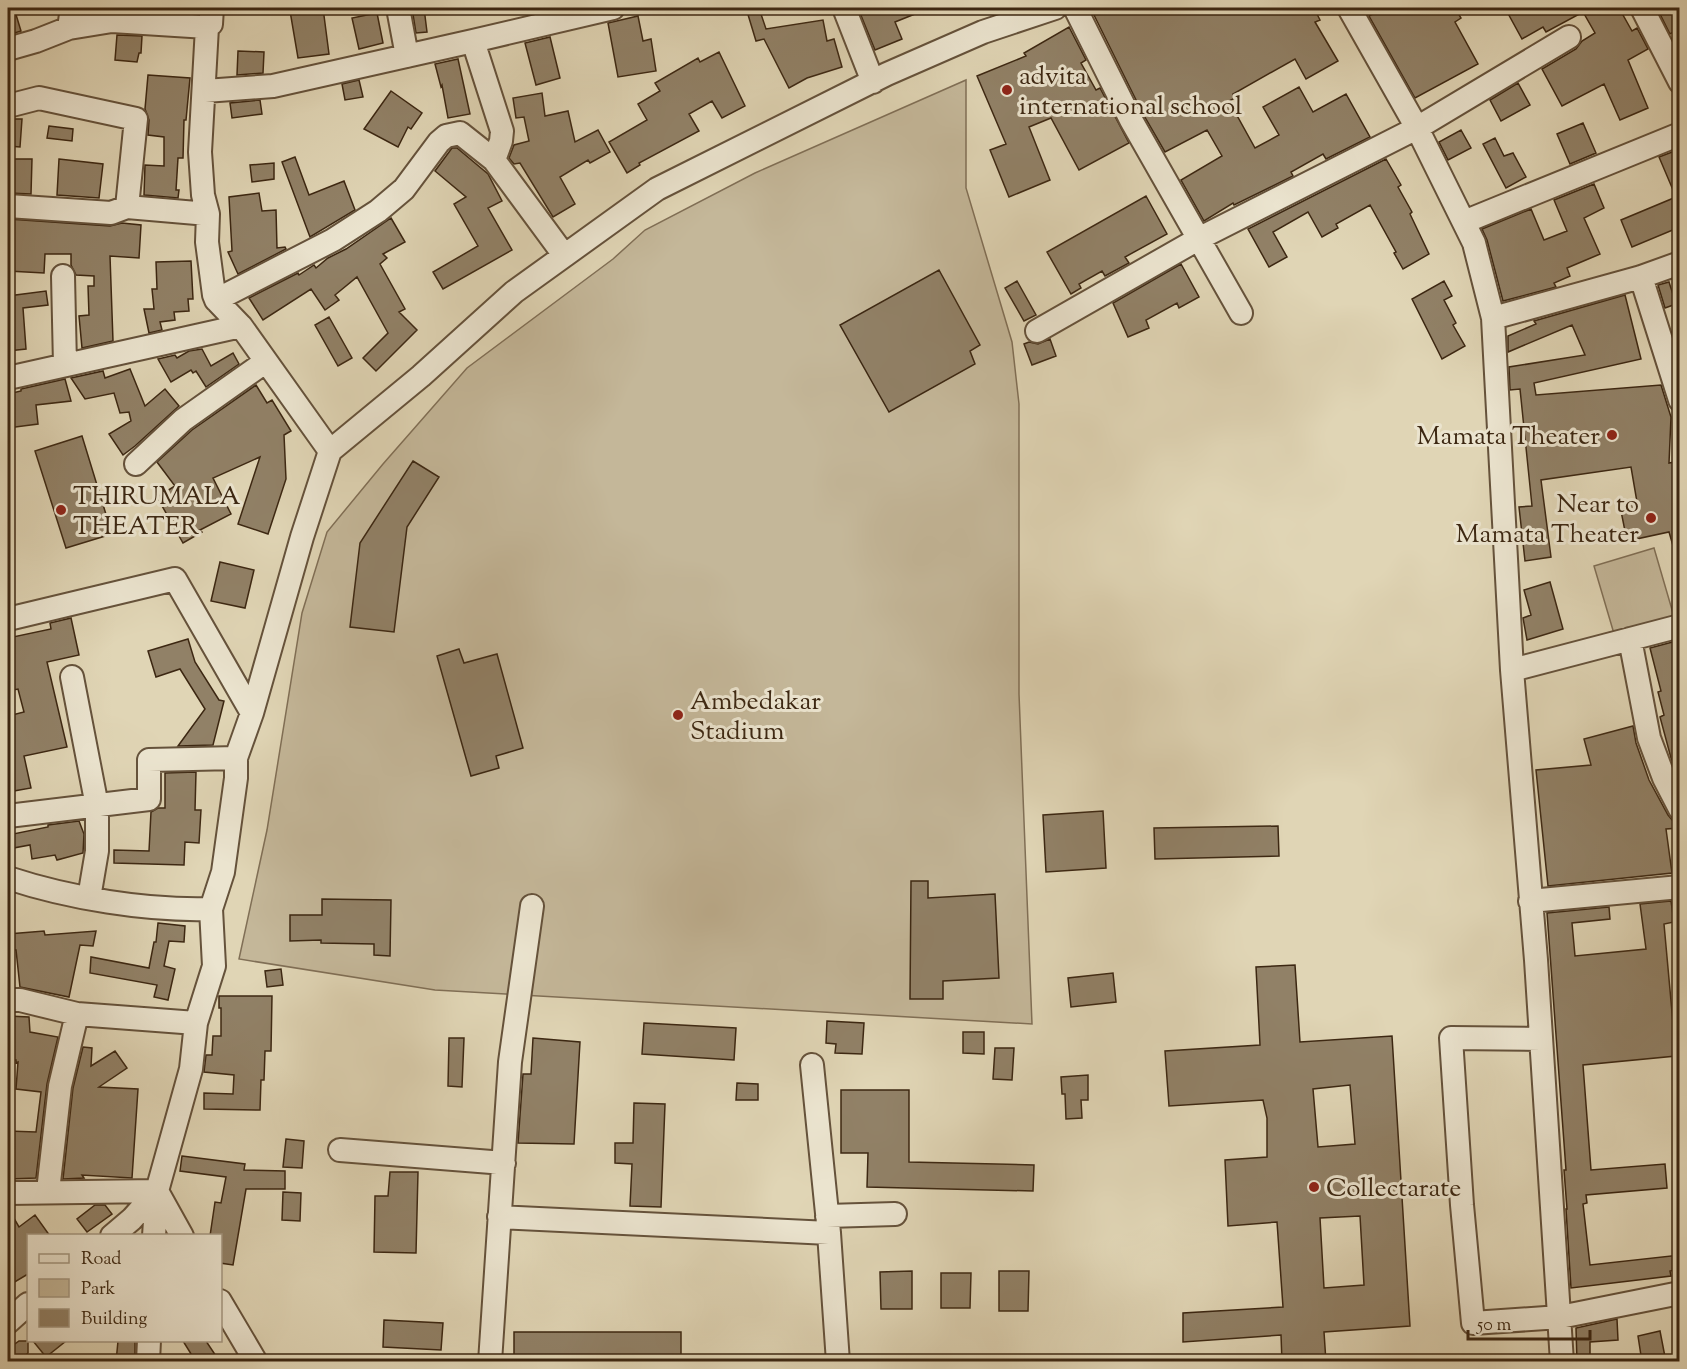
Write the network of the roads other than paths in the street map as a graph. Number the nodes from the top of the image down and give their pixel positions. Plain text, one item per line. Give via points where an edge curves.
1 (398, 8) edge
2 (844, 8) edge
3 (1003, 8) edge
4 (1055, 8) edge
5 (1075, 8) edge
6 (1642, 8) edge
7 (598, 9) edge
8 (1356, 10) edge
9 (209, 17) edge
10 (71, 18) edge
11 (983, 32) junction
12 (1569, 37) dead end
13 (473, 42) junction
14 (8, 50) edge
15 (407, 56) junction
16 (873, 82) junction
17 (1680, 82) edge
18 (205, 91) junction
19 (8, 106) edge
20 (1417, 128) junction
21 (1680, 134) edge
22 (494, 160) junction
23 (8, 206) edge
24 (127, 207) junction
25 (208, 214) junction
26 (1464, 222) junction
27 (1200, 238) junction
28 (564, 255) junction
29 (1680, 263) edge
30 (63, 276) dead end
31 (1641, 277) junction
32 (216, 300) junction
33 (1241, 313) dead end
34 (1493, 318) junction
35 (241, 326) junction
36 (1037, 331) dead end
37 (265, 362) junction
38 (64, 365) junction
39 (8, 378) edge
40 (1680, 400) edge
41 (330, 451) junction
42 (136, 464) dead end
43 (8, 619) edge
44 (1680, 626) edge
45 (1630, 639) junction
46 (1512, 670) junction
47 (72, 677) dead end
48 (252, 714) junction
49 (236, 758) junction
50 (97, 806) junction
51 (1680, 810) edge
52 (8, 816) edge
53 (8, 878) edge
54 (1680, 887) edge
55 (89, 898) junction
56 (1530, 901) junction
57 (532, 906) dead end
58 (211, 909) junction
59 (8, 1000) edge
60 (77, 1014) junction
61 (196, 1023) junction
62 (1541, 1039) junction
63 (812, 1065) dead end
64 (340, 1150) dead end
65 (504, 1163) junction
66 (48, 1191) junction
67 (157, 1191) junction
68 (8, 1193) edge
69 (895, 1214) dead end
70 (499, 1217) junction
71 (828, 1225) junction
72 (114, 1234) edge
73 (154, 1234) edge
74 (181, 1234) edge
75 (1680, 1293) edge
76 (222, 1304) edge
77 (27, 1305) edge
78 (1560, 1317) junction
79 (8, 1322) edge
80 (149, 1342) edge
81 (148, 1362) edge
82 (256, 1362) edge
83 (490, 1362) edge
84 (838, 1362) edge
85 (1562, 1362) edge

1 - 15 street
2 - 16 street
3 - 11 street
4 - 11 street
5 - 27 street via 1131,120
6 - 17 street
7 - 13 street
8 - 20 street
9 - 10 street via 112,21
9 - 18 street
10 - 14 street via 36,42
11 - 16 street
12 - 20 street
13 - 15 street
13 - 22 street via 502,131
15 - 18 street via 273,86
16 - 28 street via 657,189
18 - 25 street via 200,152
19 - 24 street via 39,98 136,119
20 - 26 street
20 - 27 street
21 - 26 street
22 - 28 street
22 - 32 street via 460,133 446,136 404,189 378,210 333,240
23 - 24 street via 111,213
24 - 25 street
25 - 32 street via 208,252
26 - 34 street via 1474,243
27 - 33 street
27 - 36 street
28 - 41 street via 514,292
29 - 31 street
30 - 38 street
31 - 34 street
31 - 40 street
32 - 35 street
34 - 46 street
35 - 37 street
35 - 38 street
37 - 41 street
37 - 42 street via 183,420
38 - 39 street
41 - 48 street
43 - 48 street via 176,579
44 - 45 street
45 - 46 street
45 - 51 street via 1649,738
46 - 56 street
47 - 50 street
48 - 49 street
49 - 50 street via 149,760 149,799
49 - 58 street via 223,872
50 - 52 street
50 - 55 street via 97,851
53 - 55 street
54 - 56 street
55 - 58 street via 177,910
56 - 62 street
57 - 65 street via 510,1062
58 - 61 street via 214,966
59 - 60 street
60 - 61 street
60 - 66 street via 60,1086
61 - 67 street via 191,1069
62 - 78 street
62 - 78 street via 1451,1038 1461,1193 1473,1323
63 - 71 street
64 - 65 street
65 - 70 street
66 - 67 street
66 - 68 street
67 - 72 street
67 - 73 street
67 - 74 street
69 - 71 street
70 - 71 street
70 - 83 street
71 - 84 street
75 - 78 street
76 - 82 street
77 - 79 street
78 - 85 street
80 - 81 street

